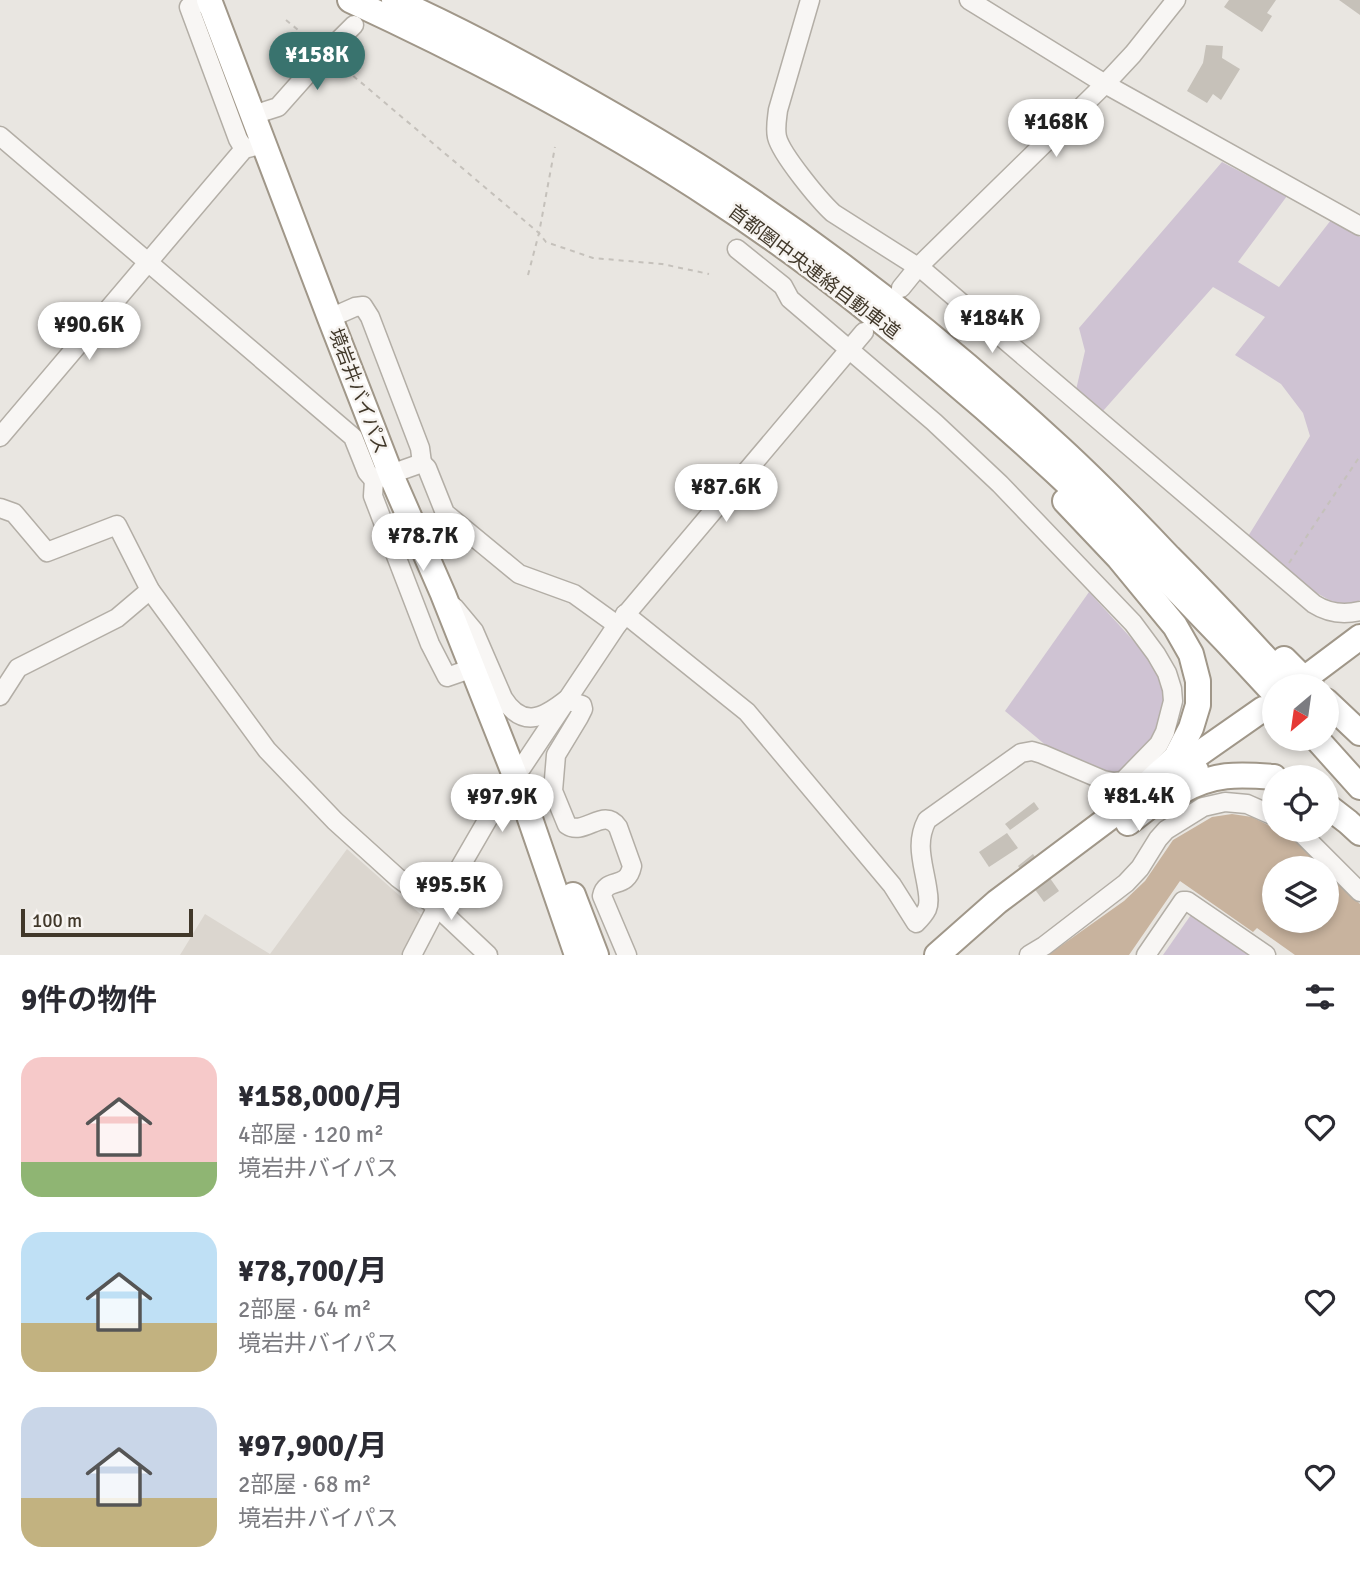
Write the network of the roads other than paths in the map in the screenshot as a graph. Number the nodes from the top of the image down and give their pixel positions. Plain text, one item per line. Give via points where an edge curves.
1 (208, 0) edge
2 (350, 0) edge
3 (394, 0) edge
4 (810, 0) edge
5 (969, 0) edge
6 (1176, 0) edge
7 (354, 25) dead end
8 (1105, 84) junction
9 (253, 115) junction
10 (0, 136) edge
11 (254, 146) junction
12 (1360, 226) edge
13 (737, 249) dead end
14 (148, 262) junction
15 (918, 267) junction
16 (901, 288) dead end
17 (330, 318) junction
18 (891, 328) junction
19 (864, 332) dead end
20 (849, 349) junction
21 (0, 437) edge
22 (422, 463) junction
23 (382, 477) junction
24 (0, 508) edge
25 (1122, 508) junction
26 (150, 590) junction
27 (443, 594) junction
28 (1360, 611) edge
29 (621, 620) junction
30 (1360, 638) edge
31 (1360, 653) edge
32 (473, 668) junction
33 (1280, 674) edge
34 (1305, 674) edge
35 (1328, 674) edge
36 (1332, 674) edge
37 (0, 696) edge
38 (1262, 698) edge
39 (566, 700) junction
40 (1339, 709) edge
41 (1262, 712) edge
42 (1360, 733) edge
43 (1339, 741) edge
44 (1328, 751) edge
45 (1360, 764) edge
46 (1262, 776) edge
47 (516, 778) junction
48 (1360, 787) edge
49 (1135, 808) junction
50 (1262, 811) edge
51 (1339, 815) edge
52 (1360, 833) edge
53 (1310, 842) edge
54 (1360, 892) edge
55 (437, 908) junction
56 (412, 955) edge
57 (488, 955) edge
58 (576, 955) edge
59 (596, 955) edge
60 (627, 955) edge
61 (937, 955) edge
62 (955, 955) edge
63 (1029, 955) edge
64 (1146, 955) edge
65 (1266, 955) edge

1 - 9 highway, 境岩井バイパス
1 - 11 street via 189,7 238,139
2 - 18 highway, 首都圏中央連絡自動車道 via 620,140 807,263
3 - 25 highway, 首都圏中央連絡自動車道 via 629,123 797,233 985,382
4 - 15 street via 778,110 778,138 832,213
5 - 8 street
6 - 8 street
7 - 9 street via 278,107
8 - 12 street
8 - 15 street
9 - 11 highway, 境岩井バイパス
10 - 14 street
11 - 14 street
11 - 17 highway, 境岩井バイパス
13 - 20 street
14 - 21 street
14 - 23 street via 353,437 367,472
15 - 16 street
15 - 28 street via 1321,608 1340,614
17 - 22 street via 363,306 370,317
17 - 23 highway, 境岩井バイパス
18 - 38 highway, 首都圏中央連絡自動車道 via 1101,514
18 - 49 highway via 1119,558 1175,626 1191,654 1198,705 1191,728 1176,757
19 - 20 street
20 - 29 street
20 - 29 street via 1000,484 1133,623 1167,673 1171,689 1170,716 1159,744 1123,780 1114,782 1042,754 1021,753 928,820 920,846 928,906 916,923 892,885 747,712
22 - 23 street
22 - 29 street via 444,513 519,574 574,594
23 - 27 highway, 境岩井バイパス
23 - 32 street via 373,496 430,644 447,677
24 - 26 street via 14,513 47,552 117,525
25 - 33 highway, 首都圏中央連絡自動車道
25 - 34 highway
26 - 37 street via 117,618 18,668
26 - 55 street via 267,750 335,821
27 - 32 highway, 境岩井バイパス
27 - 39 street via 474,631 509,707 534,718
29 - 39 street
30 - 35 highway
31 - 36 highway
32 - 47 highway, 境岩井バイパス
39 - 47 street
39 - 60 street via 583,709 556,755 553,791 571,828 600,820 614,821 618,827 631,872 607,886 602,896
40 - 42 highway
41 - 49 highway via 1184,778
43 - 45 highway
44 - 48 highway
46 - 49 highway via 1236,774 1196,783
47 - 55 street
47 - 58 highway, 境岩井バイパス
47 - 59 highway, 境岩井バイパス via 572,893
49 - 61 highway via 997,902
49 - 62 highway
50 - 63 street via 1225,802 1203,807 1166,830 1126,883
51 - 52 highway
53 - 54 street
55 - 56 street
55 - 57 street
64 - 65 street via 1187,901

